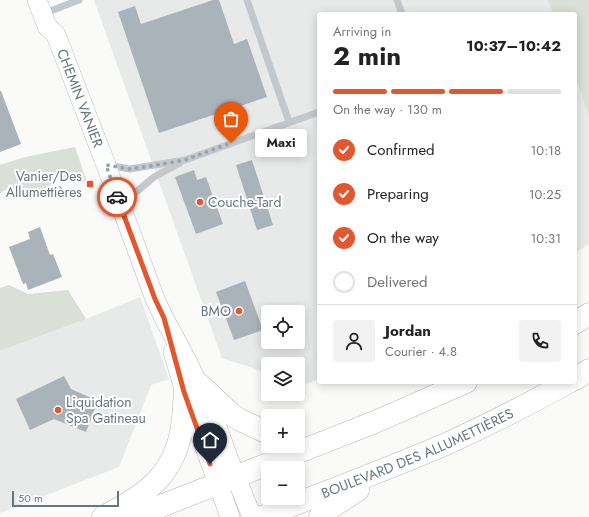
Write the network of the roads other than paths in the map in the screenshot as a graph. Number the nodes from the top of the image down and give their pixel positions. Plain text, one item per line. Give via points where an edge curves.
1 (37, 0) edge
2 (79, 0) edge
3 (247, 0) edge
4 (398, 0) edge
5 (51, 5) edge
6 (401, 12) edge
7 (56, 35) junction
8 (317, 113) edge
9 (289, 122) junction
10 (185, 160) junction
11 (106, 165) junction
12 (120, 206) junction
13 (589, 314) edge
14 (577, 322) edge
15 (589, 370) edge
16 (577, 378) edge
17 (461, 384) edge
18 (565, 384) edge
19 (191, 387) junction
20 (375, 422) junction
21 (261, 430) edge
22 (305, 434) edge
23 (404, 462) junction
24 (227, 481) junction
25 (103, 517) edge
26 (133, 517) edge
27 (230, 517) edge
28 (252, 517) edge
29 (262, 517) edge
30 (320, 517) edge

1 - 7 main road, CHEMIN VANIER via 47,26
2 - 5 lane
3 - 9 lane
4 - 6 lane
5 - 7 main road, CHEMIN VANIER via 56,22
7 - 11 main road, CHEMIN VANIER
8 - 9 lane
9 - 10 lane
10 - 11 lane via 130,169
10 - 12 lane via 154,177
11 - 12 main road, CHEMIN VANIER
12 - 19 main road, CHEMIN VANIER
13 - 14 highway
15 - 16 highway
17 - 20 highway
18 - 23 highway, BOULEVARD DES ALLUMETTIÈRES via 492,422
19 - 21 highway via 238,419
19 - 24 main road, CHEMIN VANIER via 210,408
19 - 25 highway via 172,460 163,474 138,498
20 - 22 highway
20 - 24 highway
23 - 29 highway, BOULEVARD DES ALLUMETTIÈRES
23 - 30 highway via 330,508
24 - 26 highway
24 - 27 main road, CHEMIN VANIER
24 - 28 main road, CHEMIN VANIER

